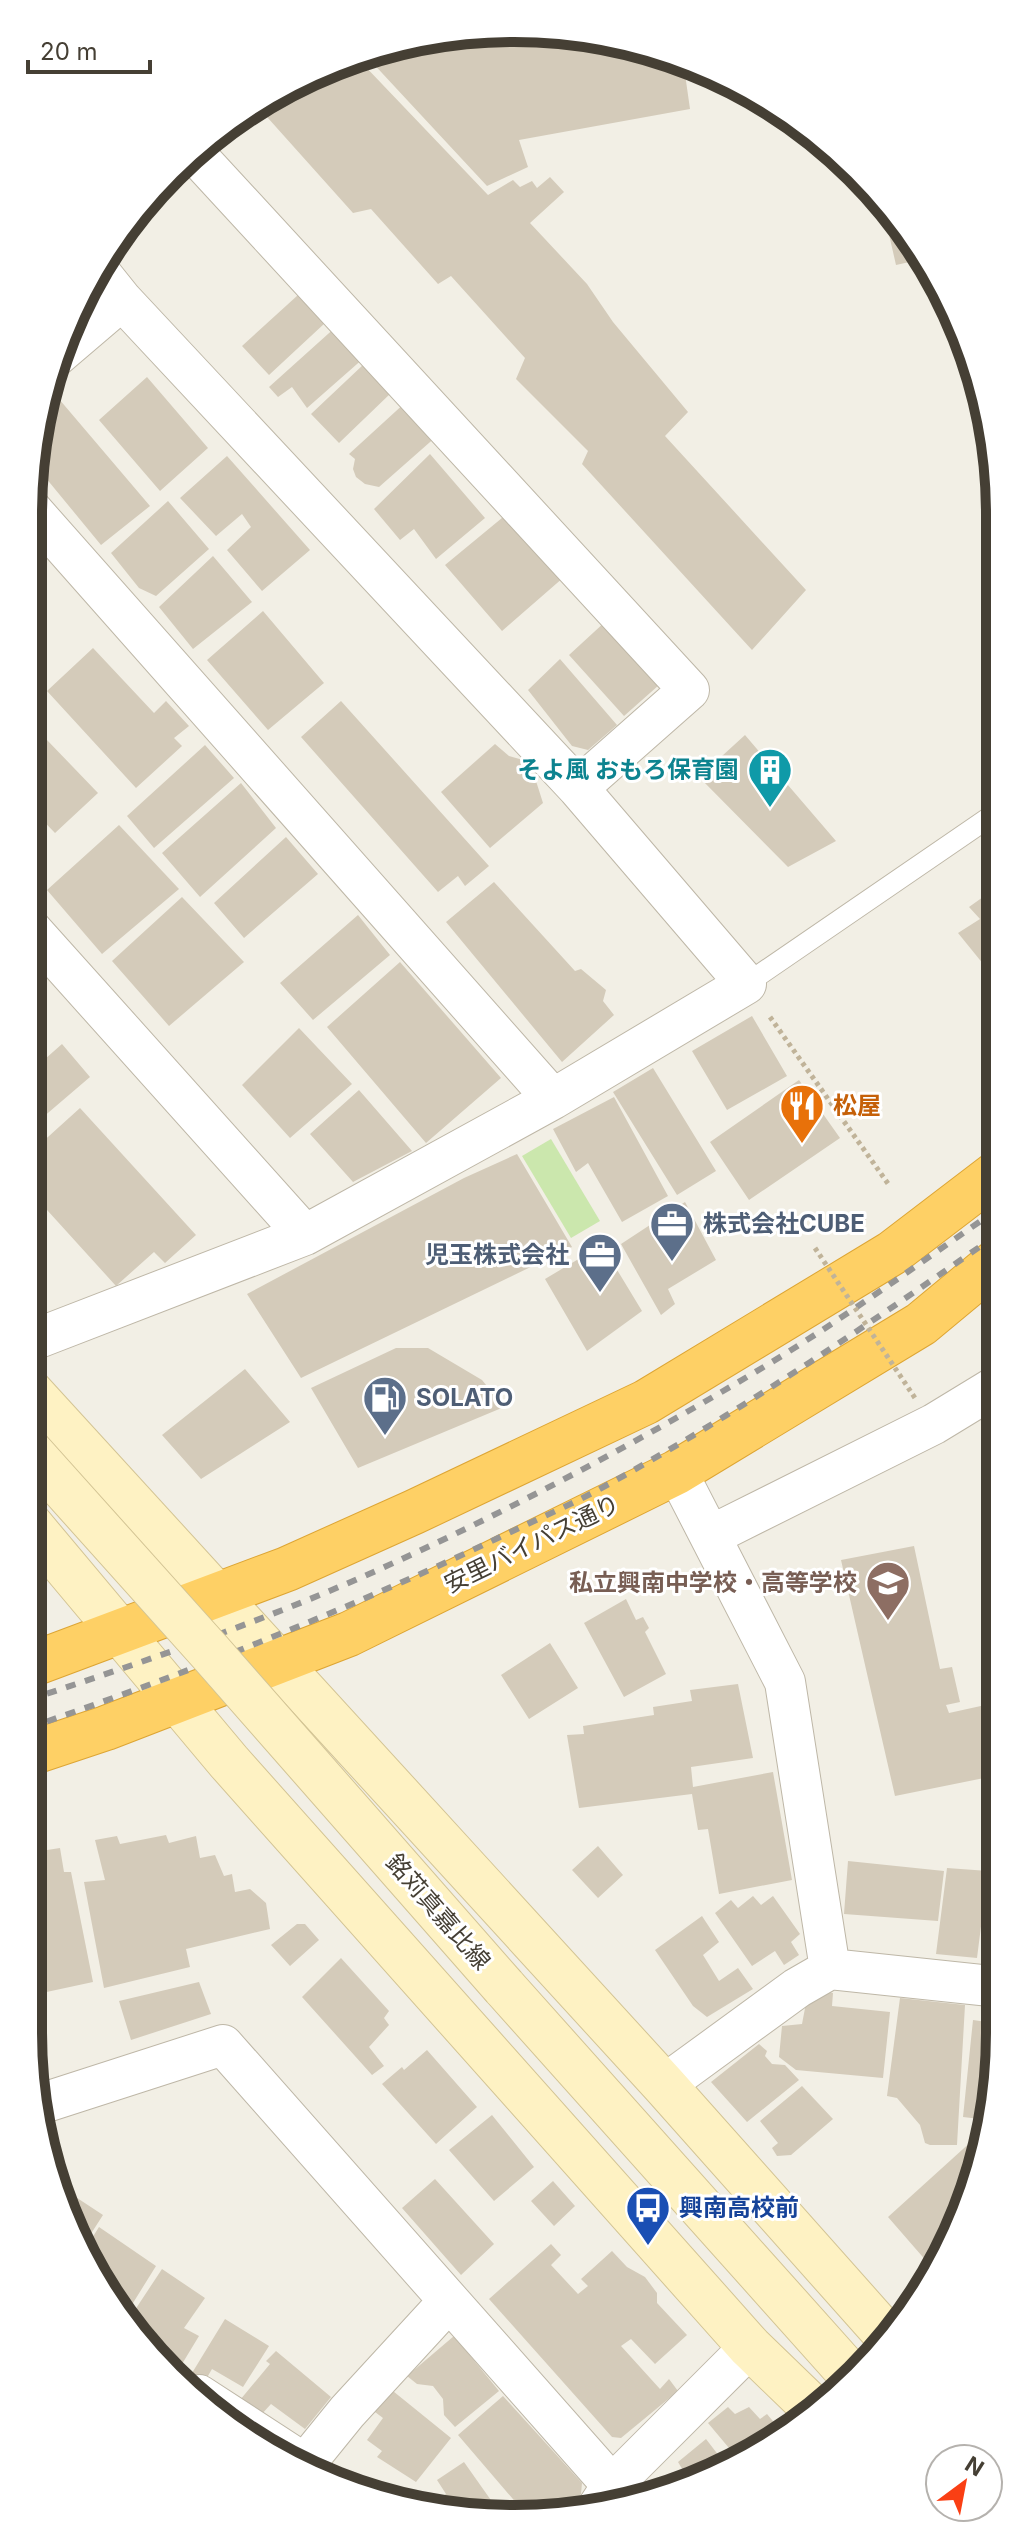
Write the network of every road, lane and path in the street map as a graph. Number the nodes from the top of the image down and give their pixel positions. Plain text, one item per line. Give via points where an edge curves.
1 (201, 161) edge
2 (112, 288) edge
3 (82, 324) edge
4 (42, 522) edge
5 (578, 788) junction
6 (986, 820) edge
7 (42, 942) edge
8 (746, 984) junction
9 (553, 1099) junction
10 (986, 1181) edge
11 (889, 1185) dead end
12 (305, 1235) junction
13 (815, 1248) dead end
14 (986, 1270) edge
15 (42, 1337) edge
16 (986, 1392) edge
17 (917, 1401) dead end
18 (42, 1404) edge
19 (42, 1465) edge
20 (677, 1472) junction
21 (710, 1536) junction
22 (42, 1539) edge
23 (218, 1595) junction
24 (121, 1632) junction
25 (42, 1661) edge
26 (278, 1662) junction
27 (179, 1701) junction
28 (42, 1749) edge
29 (830, 1969) junction
30 (986, 1986) edge
31 (664, 2085) junction
32 (47, 2102) edge
33 (449, 2301) junction
34 (881, 2329) edge
35 (750, 2347) junction
36 (846, 2369) edge
37 (807, 2402) edge
38 (310, 2458) edge
39 (617, 2493) edge
40 (609, 2495) edge

1 - 5 street via 689,690
2 - 3 street
2 - 5 street
4 - 9 street
5 - 8 street
6 - 8 lane
7 - 12 street
8 - 9 street
8 - 11 path
9 - 12 street
10 - 23 highway via 892,1253 646,1402 287,1569
12 - 15 street
13 - 17 path, bridge
14 - 20 highway, 安里バイパス通り via 921,1324
16 - 21 street via 934,1424
18 - 23 street
19 - 36 street, 銘苅真嘉比線, bridge
20 - 21 street
20 - 26 highway, 安里バイパス通り via 362,1628
21 - 29 street via 785,1682
22 - 24 street
23 - 24 highway
23 - 26 street
24 - 25 highway
24 - 27 street
26 - 27 highway, 安里バイパス通り
26 - 31 street
27 - 28 highway, 安里バイパス通り
27 - 35 street
29 - 30 street
29 - 31 street
31 - 34 street
32 - 33 street via 223,2045
33 - 38 street
33 - 40 street
35 - 37 street
35 - 39 street

